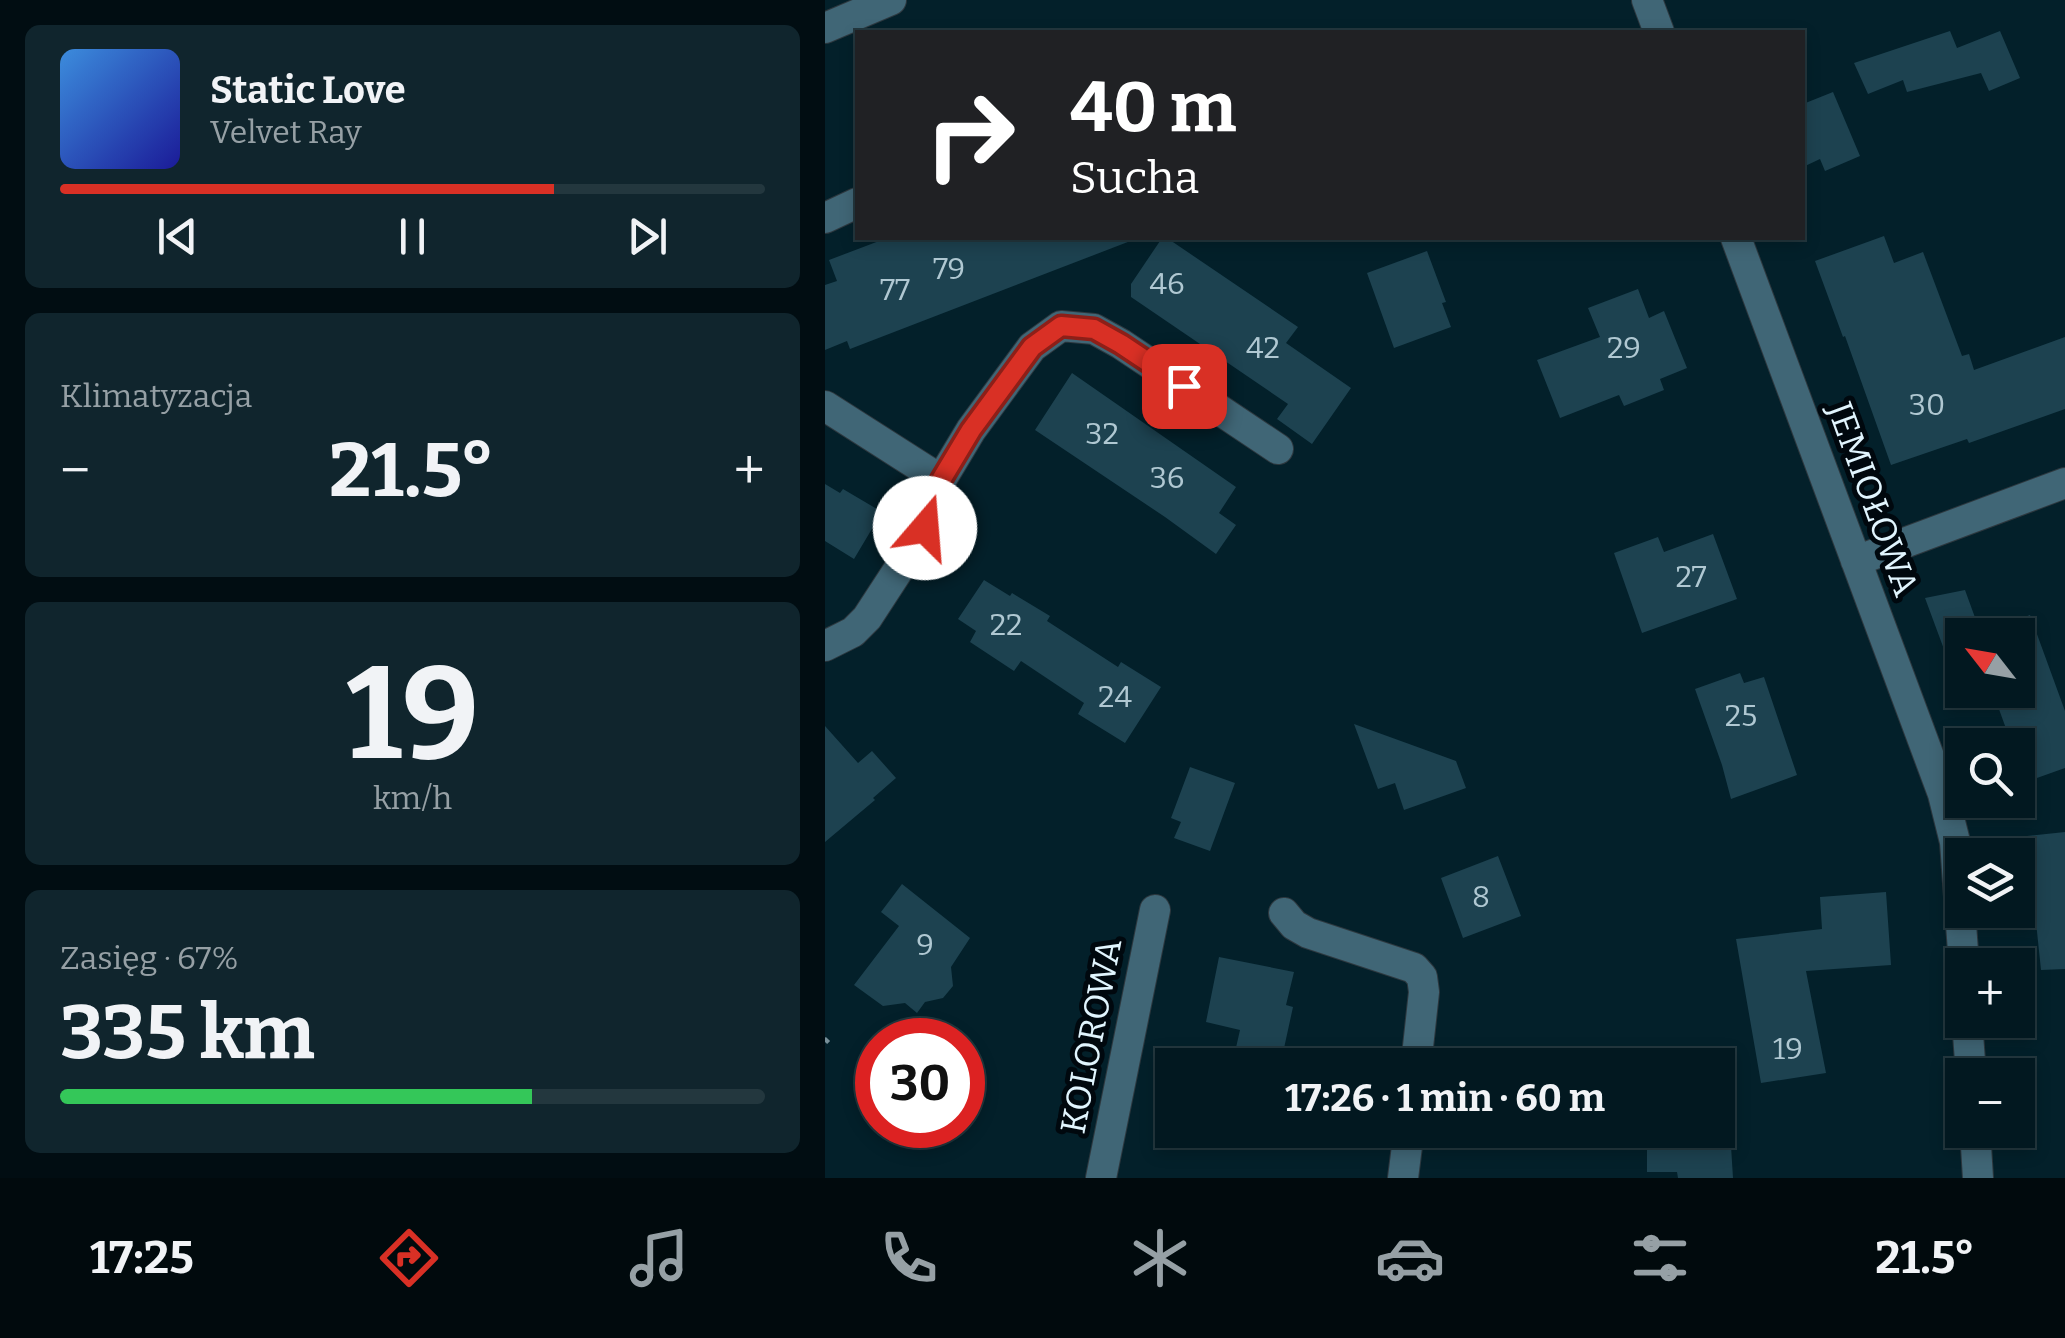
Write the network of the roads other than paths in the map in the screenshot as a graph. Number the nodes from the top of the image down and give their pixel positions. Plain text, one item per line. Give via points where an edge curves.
1 (891, 0) edge
2 (1647, 0) edge
3 (825, 28) edge
4 (1658, 30) edge
5 (855, 205) edge
6 (825, 218) edge
7 (1737, 240) edge
8 (825, 406) edge
9 (1278, 449) dead end
10 (941, 480) junction
11 (2065, 483) edge
12 (1857, 561) junction
13 (825, 646) edge
14 (1155, 910) dead end
15 (1284, 913) dead end
16 (1962, 948) edge
17 (1418, 1048) edge
18 (1407, 1148) edge
19 (1976, 1148) edge
20 (1101, 1178) edge
21 (1403, 1178) edge
22 (1978, 1178) edge

1 - 3 street
2 - 4 street
5 - 6 street
7 - 12 street, JEMIOŁOWA
8 - 10 street
9 - 10 street via 1121,344 1094,329 1061,326 1032,347
10 - 13 street via 925,528 867,618
11 - 12 street
12 - 16 street, JEMIOŁOWA via 1943,794 1955,842
14 - 20 street, KOLOROWA
15 - 17 street via 1308,933 1413,968 1422,977
18 - 21 street
19 - 22 street

